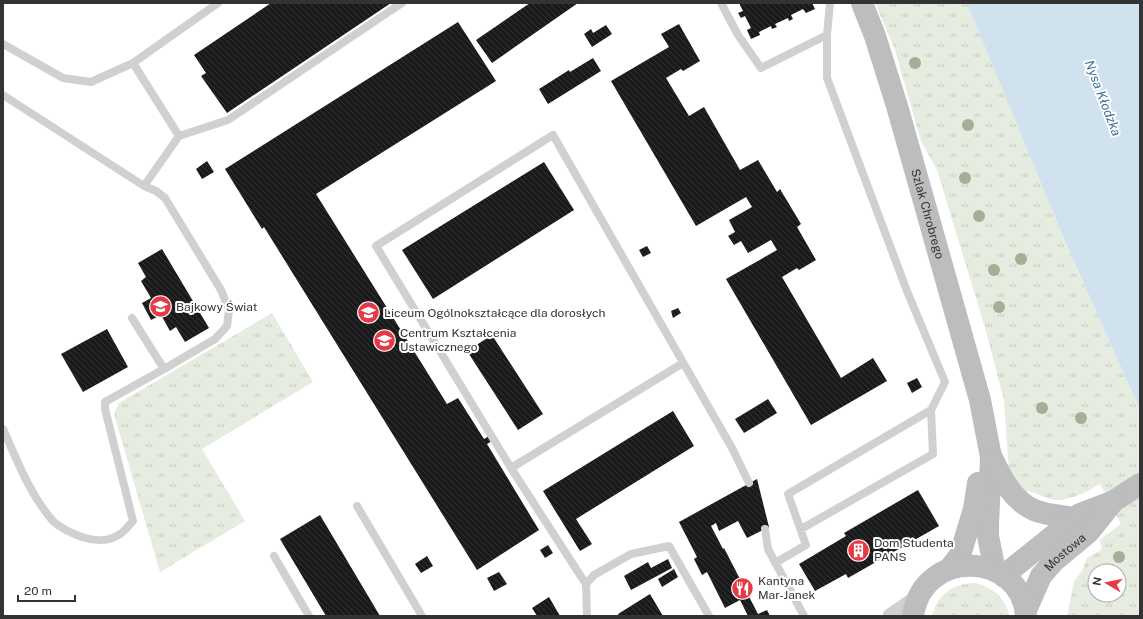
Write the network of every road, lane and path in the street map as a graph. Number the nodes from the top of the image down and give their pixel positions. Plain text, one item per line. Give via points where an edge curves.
1 (218, 3) edge
2 (402, 3) edge
3 (721, 3) edge
4 (830, 3) edge
5 (862, 3) edge
6 (827, 35) junction
7 (3, 44) edge
8 (133, 64) junction
9 (3, 95) edge
10 (179, 136) junction
11 (144, 186) junction
12 (132, 318) dead end
13 (683, 363) junction
14 (164, 369) junction
15 (931, 410) junction
16 (985, 426) junction
17 (3, 429) edge
18 (991, 457) junction
19 (511, 468) junction
20 (749, 483) dead end
21 (1140, 484) edge
22 (357, 506) dead end
23 (1103, 509) junction
24 (1074, 518) junction
25 (765, 529) dead end
26 (801, 529) junction
27 (274, 556) dead end
28 (775, 563) junction
29 (950, 568) junction
30 (999, 573) junction
31 (586, 584) junction
32 (916, 606) edge
33 (1026, 613) edge
34 (309, 616) edge
35 (422, 616) edge
36 (587, 616) edge
37 (709, 616) edge
38 (804, 616) edge
39 (890, 616) edge

1 - 8 lane
2 - 10 lane via 228,120
3 - 6 lane via 738,35 761,68
4 - 6 lane
5 - 16 main road, Szlak Chrobrego via 897,106 974,374
6 - 15 lane via 827,78 907,291 945,382
7 - 8 lane via 63,78 91,82
8 - 10 lane
9 - 11 lane
10 - 11 lane
11 - 14 lane via 165,198 220,290 229,310 227,326 216,339
12 - 14 lane
13 - 19 lane
13 - 19 lane via 553,135 376,246
13 - 20 lane
14 - 17 lane via 105,402 133,521 121,534 108,540 88,539 69,533 54,522 39,504
15 - 26 lane via 932,454
15 - 26 lane via 788,494
16 - 18 main road, Szlak Chrobrego
16 - 29 main road, Szlak Chrobrego via 974,509 960,555
18 - 24 main road via 1018,500 1034,510
18 - 30 main road, Szlak Chrobrego via 988,536
19 - 31 lane
21 - 23 main road, Mostowa
22 - 35 lane
23 - 24 main road, Mostowa via 1080,514
23 - 33 main road, Mostowa via 1089,532 1054,561 1041,576
24 - 30 main road, Mostowa
25 - 28 lane via 768,549
26 - 28 lane via 806,545
27 - 34 lane
28 - 38 lane
29 - 30 main road via 973,565
29 - 32 main road via 932,579
30 - 33 main road via 1014,585
31 - 36 lane
31 - 37 lane via 594,575 631,554 669,546
32 - 39 street

